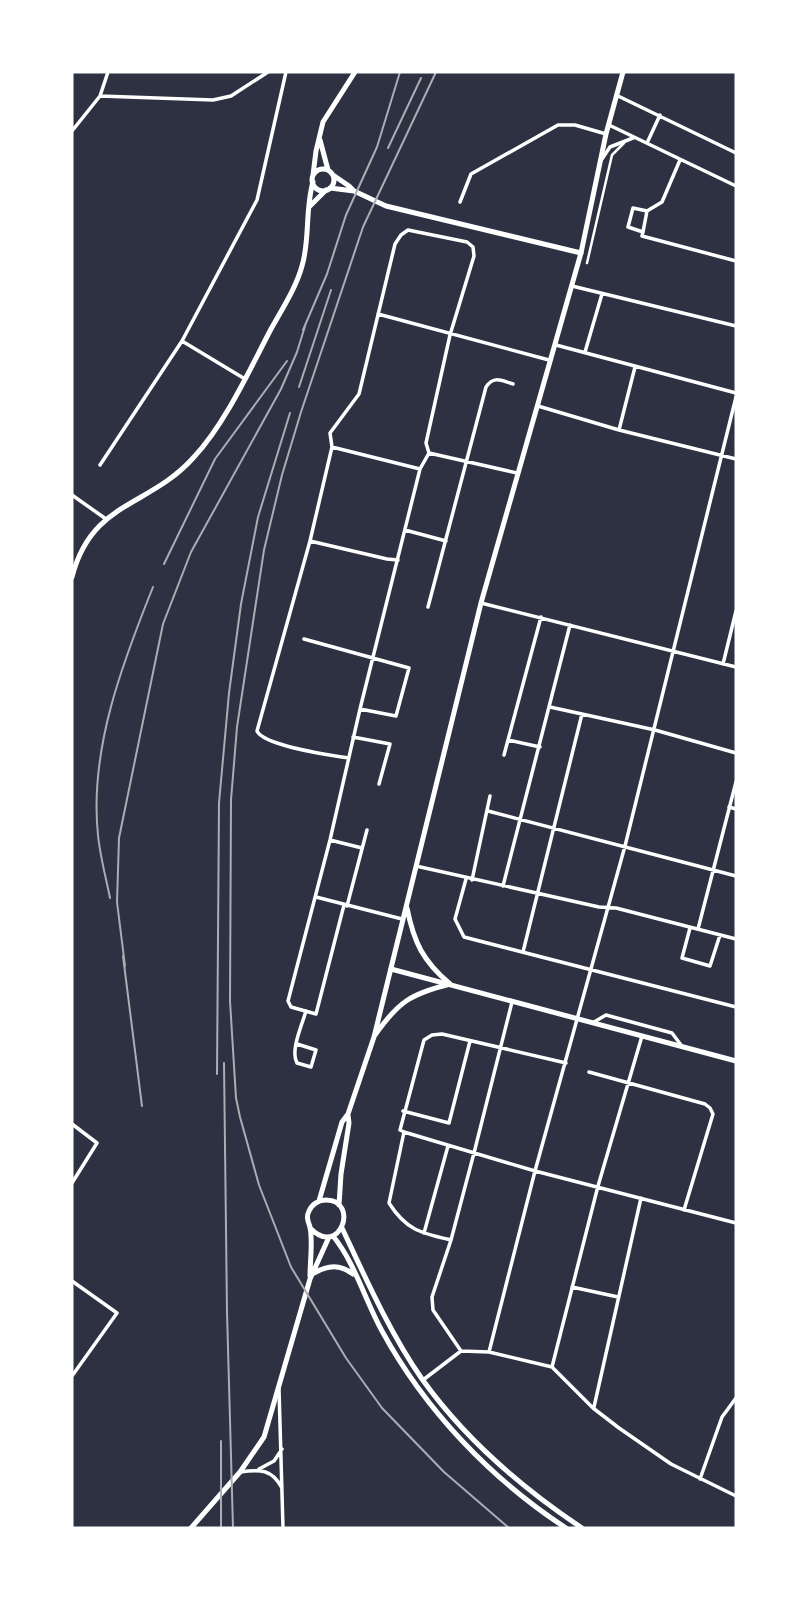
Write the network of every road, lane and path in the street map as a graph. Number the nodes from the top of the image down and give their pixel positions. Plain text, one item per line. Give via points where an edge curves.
1 (108, 72) edge
2 (268, 72) edge
3 (286, 72) edge
4 (355, 72) edge
5 (623, 72) edge
6 (616, 95) junction
7 (100, 96) junction
8 (660, 115) junction
9 (609, 125) junction
10 (72, 131) edge
11 (606, 134) junction
12 (633, 138) junction
13 (320, 140) junction
14 (627, 142) dead end
15 (647, 143) junction
16 (736, 153) edge
17 (602, 159) junction
18 (680, 160) junction
19 (330, 173) junction
20 (313, 178) junction
21 (736, 186) edge
22 (328, 189) junction
23 (355, 191) junction
24 (460, 202) dead end
25 (309, 207) junction
26 (647, 211) junction
27 (643, 232) junction
28 (581, 254) junction
29 (736, 261) edge
30 (587, 263) dead end
31 (572, 286) junction
32 (602, 294) junction
33 (378, 314) junction
34 (736, 326) edge
35 (450, 335) junction
36 (182, 341) junction
37 (554, 345) junction
38 (585, 353) junction
39 (549, 360) junction
40 (635, 366) junction
41 (245, 379) junction
42 (513, 384) dead end
43 (736, 395) edge
44 (536, 405) junction
45 (619, 429) junction
46 (332, 447) junction
47 (429, 453) junction
48 (721, 455) junction
49 (736, 459) edge
50 (467, 461) junction
51 (100, 465) dead end
52 (420, 469) junction
53 (517, 473) junction
54 (72, 495) edge
55 (106, 519) junction
56 (405, 530) junction
57 (310, 541) junction
58 (446, 541) junction
59 (398, 560) junction
60 (72, 577) edge
61 (481, 603) junction
62 (428, 607) dead end
63 (736, 611) edge
64 (541, 617) junction
65 (570, 625) junction
66 (304, 639) dead end
67 (673, 651) junction
68 (372, 659) junction
69 (723, 664) junction
70 (736, 667) edge
71 (550, 707) junction
72 (360, 709) junction
73 (582, 714) junction
74 (655, 730) junction
75 (353, 737) junction
76 (508, 740) junction
77 (540, 747) junction
78 (736, 753) edge
79 (504, 755) dead end
80 (348, 758) junction
81 (736, 782) edge
82 (379, 784) dead end
83 (491, 796) dead end
84 (729, 807) junction
85 (736, 809) edge
86 (488, 811) junction
87 (521, 819) junction
88 (555, 828) junction
89 (367, 830) dead end
90 (330, 840) junction
91 (625, 846) junction
92 (362, 848) junction
93 (416, 866) junction
94 (714, 870) junction
95 (736, 876) edge
96 (466, 879) junction
97 (472, 880) junction
98 (503, 886) junction
99 (537, 894) junction
100 (316, 897) junction
101 (345, 905) junction
102 (406, 906) junction
103 (608, 908) junction
104 (403, 919) junction
105 (690, 928) junction
106 (698, 929) junction
107 (720, 935) junction
108 (736, 939) edge
109 (523, 952) junction
110 (391, 969) junction
111 (592, 970) junction
112 (450, 984) junction
113 (512, 1002) junction
114 (736, 1007) edge
115 (306, 1011) junction
116 (579, 1019) junction
117 (593, 1023) junction
118 (642, 1036) junction
119 (374, 1037) junction
120 (470, 1041) junction
121 (297, 1044) junction
122 (682, 1046) junction
123 (500, 1049) junction
124 (736, 1061) edge
125 (566, 1063) junction
126 (589, 1072) dead end
127 (627, 1082) junction
128 (403, 1111) junction
129 (348, 1114) junction
130 (72, 1125) edge
131 (404, 1132) junction
132 (448, 1146) junction
133 (474, 1153) junction
134 (535, 1171) junction
135 (72, 1183) edge
136 (598, 1186) junction
137 (641, 1198) junction
138 (319, 1201) junction
139 (339, 1205) junction
140 (684, 1209) junction
141 (736, 1223) edge
142 (310, 1228) junction
143 (342, 1228) junction
144 (425, 1233) junction
145 (331, 1236) junction
146 (451, 1240) junction
147 (312, 1276) junction
148 (356, 1277) junction
149 (72, 1281) edge
150 (572, 1287) junction
151 (619, 1297) junction
152 (461, 1351) junction
153 (489, 1352) junction
154 (552, 1367) junction
155 (72, 1376) edge
156 (423, 1380) junction
157 (279, 1387) junction
158 (736, 1398) edge
159 (593, 1408) junction
160 (282, 1448) junction
161 (257, 1470) junction
162 (240, 1472) junction
163 (700, 1479) junction
164 (283, 1489) junction
165 (736, 1496) edge
166 (191, 1528) edge
167 (283, 1528) edge
168 (566, 1528) edge
169 (582, 1528) edge

1 - 7 street
2 - 7 street via 232,96 213,100
3 - 36 street via 257,200
4 - 13 main road via 323,122
5 - 6 main road
6 - 8 street
6 - 9 main road
7 - 10 street
8 - 15 street
8 - 16 street
9 - 11 main road
9 - 12 street
11 - 17 main road
11 - 24 street via 558,125 471,174
12 - 15 street
12 - 17 street via 610,147
13 - 19 main road
13 - 20 main road
14 - 30 street via 612,155
15 - 18 street
17 - 28 main road
18 - 21 street
18 - 26 street via 662,202
19 - 20 main road via 321,169
19 - 22 main road via 334,182
19 - 23 main road
20 - 22 main road via 319,190
20 - 25 main road
22 - 23 main road
22 - 25 main road
23 - 28 main road via 386,206
25 - 41 main road via 303,265
26 - 27 street
26 - 27 street via 633,208 628,228
27 - 29 street via 642,236
28 - 31 main road
31 - 32 street
31 - 37 main road
32 - 34 street
32 - 38 street
33 - 35 street
33 - 35 street via 401,235 408,230 467,242 474,256
33 - 46 street via 359,394 330,433
35 - 39 street
35 - 47 street via 425,443
36 - 41 street
36 - 51 street
37 - 38 street
37 - 39 main road
38 - 40 street
39 - 44 main road
40 - 43 street
40 - 45 street
41 - 55 main road via 194,458 168,481
42 - 50 street via 495,379 486,387
43 - 48 street
44 - 45 street
44 - 53 main road
45 - 48 street
46 - 52 street
46 - 57 street
47 - 50 street
47 - 52 street
48 - 49 street
48 - 67 street
50 - 53 street
50 - 58 street
52 - 56 street
53 - 61 main road
54 - 55 street
55 - 60 main road via 88,539
56 - 58 street
56 - 59 street
57 - 59 street
57 - 80 street via 257,730 259,735 313,752
58 - 62 street
59 - 68 street
61 - 64 street
61 - 93 main road
63 - 69 street
64 - 65 street
64 - 76 street
65 - 67 street
65 - 71 street
66 - 68 street
67 - 69 street
67 - 74 street
68 - 72 street
68 - 72 street via 409,668 396,716
69 - 70 street
71 - 73 street
71 - 77 street
72 - 75 street
73 - 74 street
73 - 88 street
74 - 78 street
74 - 91 street
75 - 80 street
75 - 82 street via 390,744
76 - 77 street
76 - 79 street
77 - 87 street
80 - 90 street
81 - 84 street
83 - 86 street
84 - 85 street
84 - 94 street
86 - 87 street
86 - 97 street
87 - 88 street
87 - 98 street
88 - 91 street
88 - 99 street
89 - 92 street
90 - 92 street
90 - 100 street
91 - 94 street
91 - 103 street
92 - 101 street
93 - 96 street
93 - 102 main road
94 - 95 street
94 - 106 street
96 - 97 street
96 - 109 street via 455,919 464,937
97 - 98 street
98 - 99 street
99 - 103 street
99 - 109 street
100 - 101 street
100 - 115 street via 288,1001 291,1007
101 - 104 street
101 - 115 street via 316,1014
102 - 104 main road
102 - 112 main road via 420,952
103 - 105 street
103 - 111 street
104 - 110 main road
105 - 106 street
105 - 107 street via 682,958 710,966
106 - 107 street
107 - 108 street
109 - 111 street
110 - 112 main road
110 - 119 main road
111 - 114 street
111 - 116 street
112 - 113 main road
112 - 119 main road via 407,1000
113 - 116 main road
113 - 123 street
115 - 121 street
116 - 117 main road
116 - 125 street
117 - 118 main road
117 - 122 street via 606,1015 619,1018 672,1033
118 - 122 main road
118 - 127 street
119 - 129 main road
120 - 123 street
120 - 128 street via 442,1034 424,1040
120 - 128 street via 449,1123
121 - 121 street via 294,1061 311,1067 316,1050
122 - 124 main road
123 - 125 street
123 - 133 street
125 - 134 street
126 - 127 street
127 - 136 street
127 - 140 street via 705,1104 713,1114
128 - 131 street via 400,1130
129 - 138 main road
129 - 139 main road
130 - 135 street via 97,1143
131 - 132 street
131 - 144 street via 389,1203 408,1226
132 - 133 street
132 - 144 street
133 - 134 street
133 - 146 street
134 - 136 street
134 - 153 street
136 - 137 street
136 - 150 street
137 - 140 street
137 - 151 street
138 - 139 main road
138 - 142 main road via 309,1210
139 - 143 main road via 344,1216
140 - 141 street
142 - 145 main road
142 - 147 main road
143 - 145 main road
143 - 156 main road
144 - 146 street
145 - 147 main road
145 - 148 main road
146 - 152 street via 432,1297 433,1310
147 - 148 main road via 334,1266
147 - 157 main road
148 - 168 main road via 389,1343 449,1426 501,1479
149 - 155 street via 117,1313
150 - 151 street
150 - 154 street
151 - 159 street
152 - 153 street
152 - 156 street
153 - 154 street
154 - 159 street
156 - 169 main road via 500,1465
157 - 160 street
157 - 162 main road via 264,1437
158 - 163 street via 722,1417
159 - 163 street via 671,1464
160 - 161 street via 274,1461
160 - 164 street
161 - 162 street
161 - 164 street via 270,1473
162 - 166 main road
163 - 165 street
164 - 167 street

